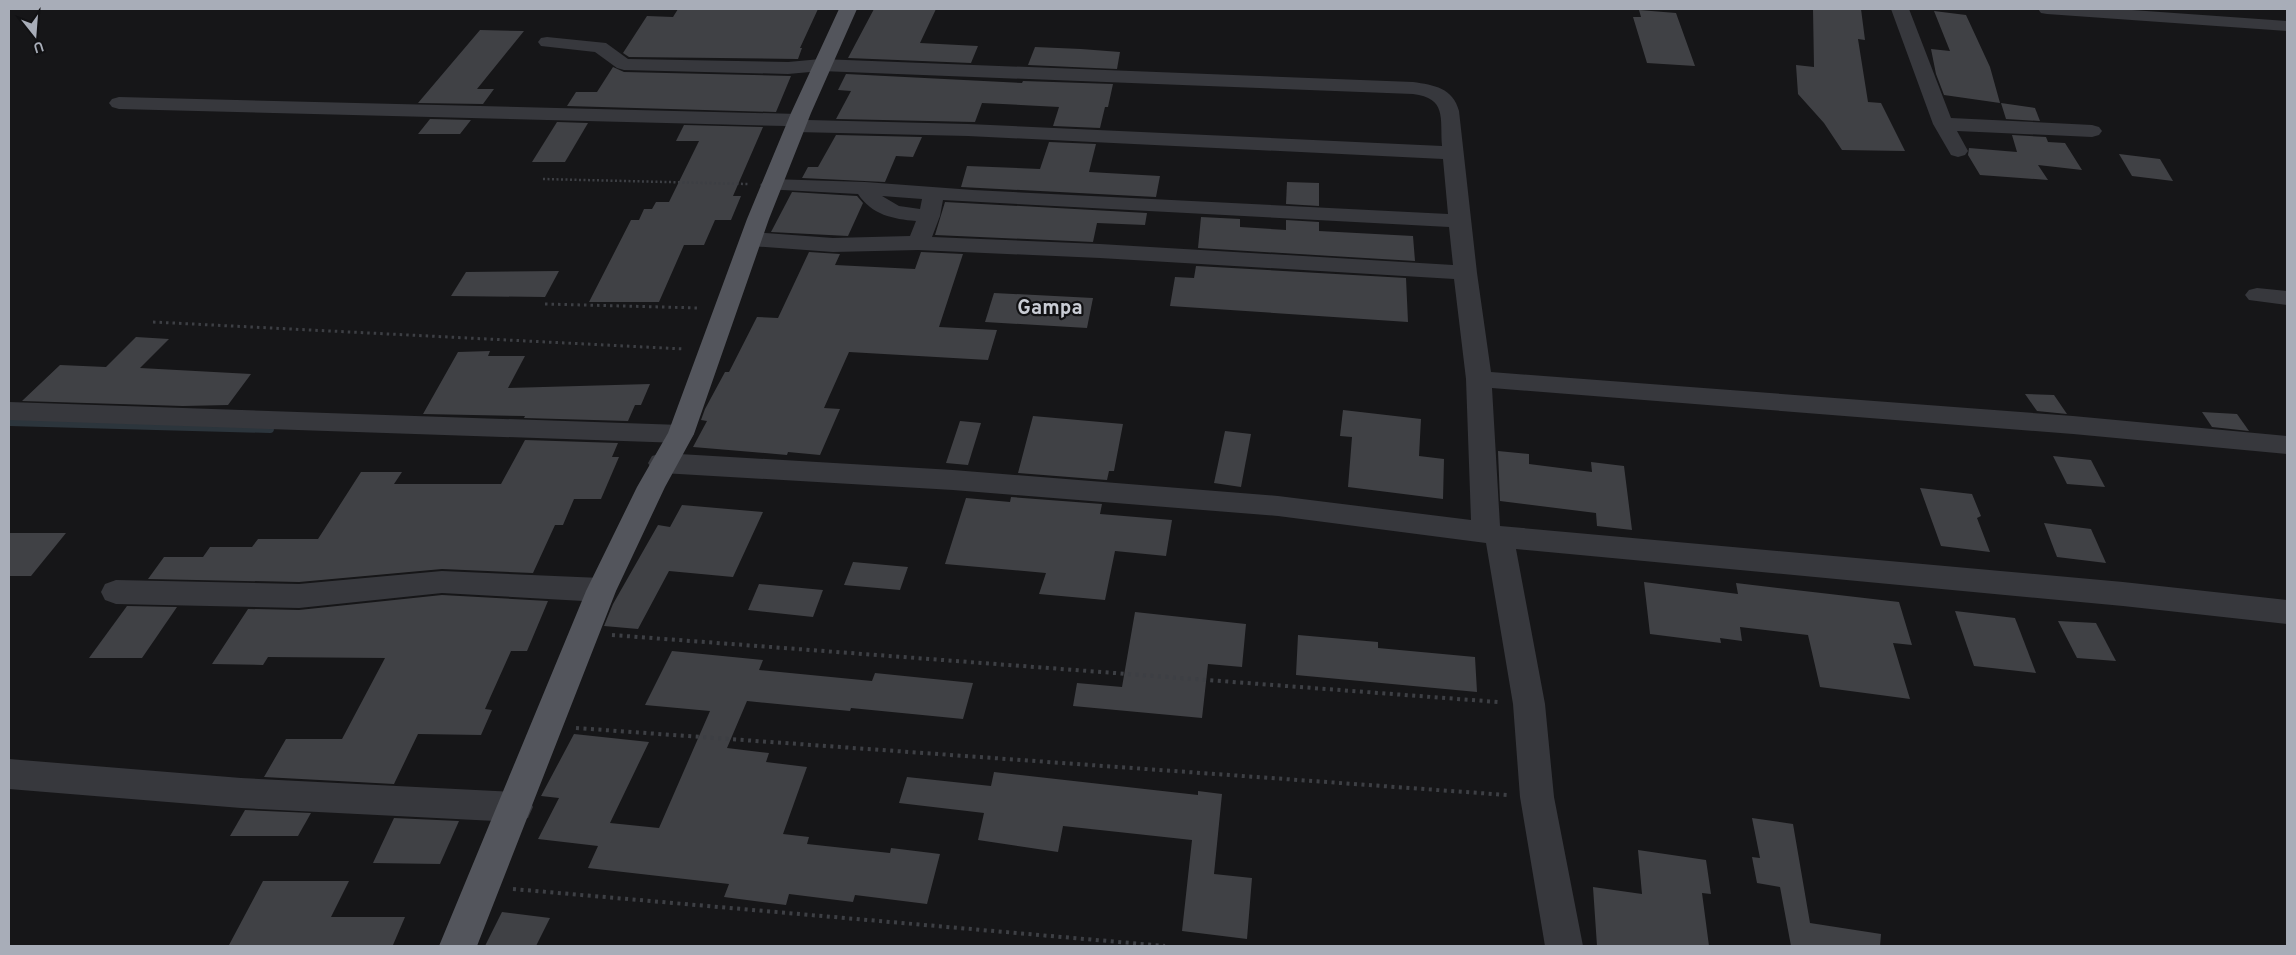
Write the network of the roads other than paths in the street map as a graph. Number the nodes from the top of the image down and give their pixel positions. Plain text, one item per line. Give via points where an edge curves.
1 (848, 9) edge
2 (1900, 9) edge
3 (2058, 9) edge
4 (2287, 26) edge
5 (547, 42) dead end
6 (821, 64) junction
7 (119, 103) dead end
8 (797, 123) junction
9 (1943, 124) junction
10 (2092, 131) dead end
11 (1958, 151) dead end
12 (1453, 153) junction
13 (771, 185) junction
14 (866, 188) junction
15 (934, 194) junction
16 (929, 216) junction
17 (1460, 221) junction
18 (751, 239) junction
19 (918, 243) junction
20 (1465, 274) junction
21 (2257, 296) dead end
22 (2287, 298) edge
23 (1479, 379) junction
24 (9, 411) edge
25 (681, 434) junction
26 (2287, 444) edge
27 (662, 463) junction
28 (1492, 534) junction
29 (600, 590) junction
30 (116, 592) dead end
31 (2287, 612) edge
32 (9, 774) edge
33 (516, 807) junction
34 (458, 946) edge
35 (1564, 946) edge

1 - 6 main road
2 - 9 street
3 - 4 street
5 - 6 street via 600,47 624,64 788,68
6 - 8 main road
6 - 12 street via 1428,90 1448,101
7 - 8 street
8 - 12 street
8 - 13 main road
9 - 10 street
9 - 11 street
12 - 17 street
13 - 14 street
13 - 18 main road
14 - 15 street
14 - 16 street via 872,201 890,212
15 - 16 street
15 - 17 street
16 - 19 street
17 - 20 street
18 - 19 street via 833,245
18 - 25 main road
19 - 20 street
20 - 23 street
21 - 22 street
23 - 26 street
23 - 28 street
24 - 25 street
25 - 27 main road
27 - 28 street via 953,480 1278,506
27 - 29 main road
28 - 31 street
28 - 35 street via 1529,704 1537,797
29 - 30 street via 442,582 299,596
29 - 33 main road
32 - 33 street via 240,793
33 - 34 main road

